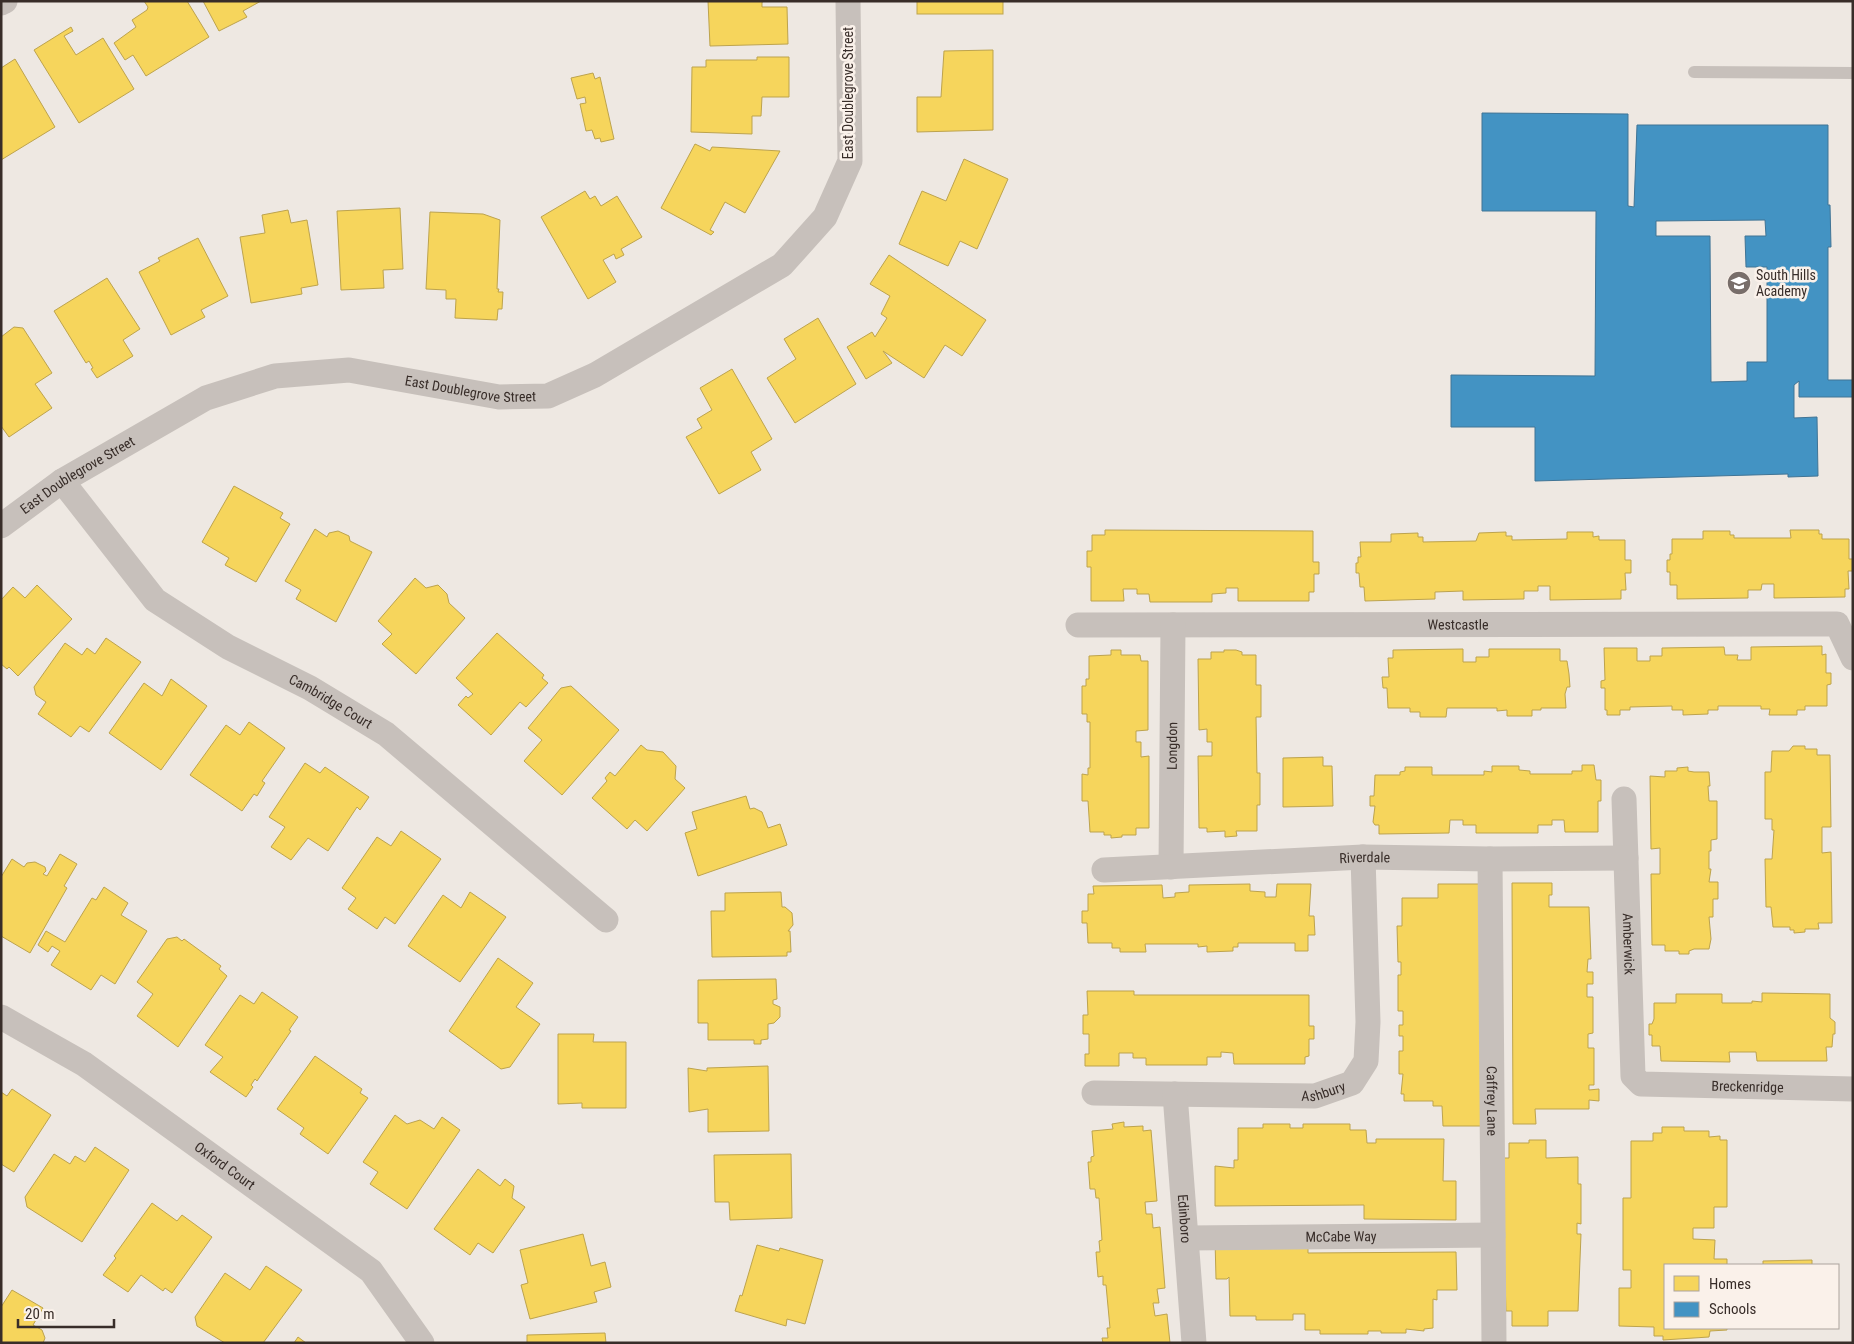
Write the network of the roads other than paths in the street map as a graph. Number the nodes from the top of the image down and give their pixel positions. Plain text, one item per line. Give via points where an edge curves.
1 (5, 1) edge
2 (848, 1) edge
3 (1, 3) edge
4 (1694, 72) dead end
5 (1853, 73) edge
6 (62, 481) junction
7 (1, 526) edge
8 (1078, 625) dead end
9 (1173, 625) junction
10 (1853, 658) edge
11 (1624, 800) dead end
12 (1363, 857) junction
13 (1626, 858) junction
14 (1490, 859) junction
15 (1171, 867) junction
16 (1104, 870) dead end
17 (606, 920) dead end
18 (1, 1017) edge
19 (1641, 1084) joint
20 (1853, 1089) edge
21 (1094, 1093) dead end
22 (1175, 1094) junction
23 (1493, 1235) junction
24 (1187, 1238) junction
25 (422, 1343) edge
26 (1194, 1343) edge
27 (1494, 1343) edge

1 - 3 street
2 - 6 street, East Doublegrove Street via 850,161 825,217 782,265 596,375 548,396 499,397 349,370 275,376 206,398
4 - 5 lane
6 - 7 street, East Doublegrove Street
6 - 17 street, Cambridge Court via 155,600 228,647 310,688 386,734
8 - 9 street, Westcastle
9 - 10 street, Westcastle via 1837,624
9 - 15 street, Longdon
11 - 13 street, Amberwick
12 - 14 street, Riverdale
12 - 15 street, Riverdale
12 - 22 street, Ashbury via 1368,1022 1366,1061 1352,1083 1315,1096
13 - 14 street, Riverdale
13 - 19 street, Amberwick via 1633,1076
14 - 23 street, Caffrey Lane
15 - 16 street, Riverdale
18 - 25 street, Oxford Court via 84,1064 370,1271
19 - 20 street, Breckenridge
21 - 22 street, Ashbury
22 - 24 street, Edinboro
23 - 24 street, McCabe Way
23 - 27 street, Caffrey Lane
24 - 26 street, Edinboro

